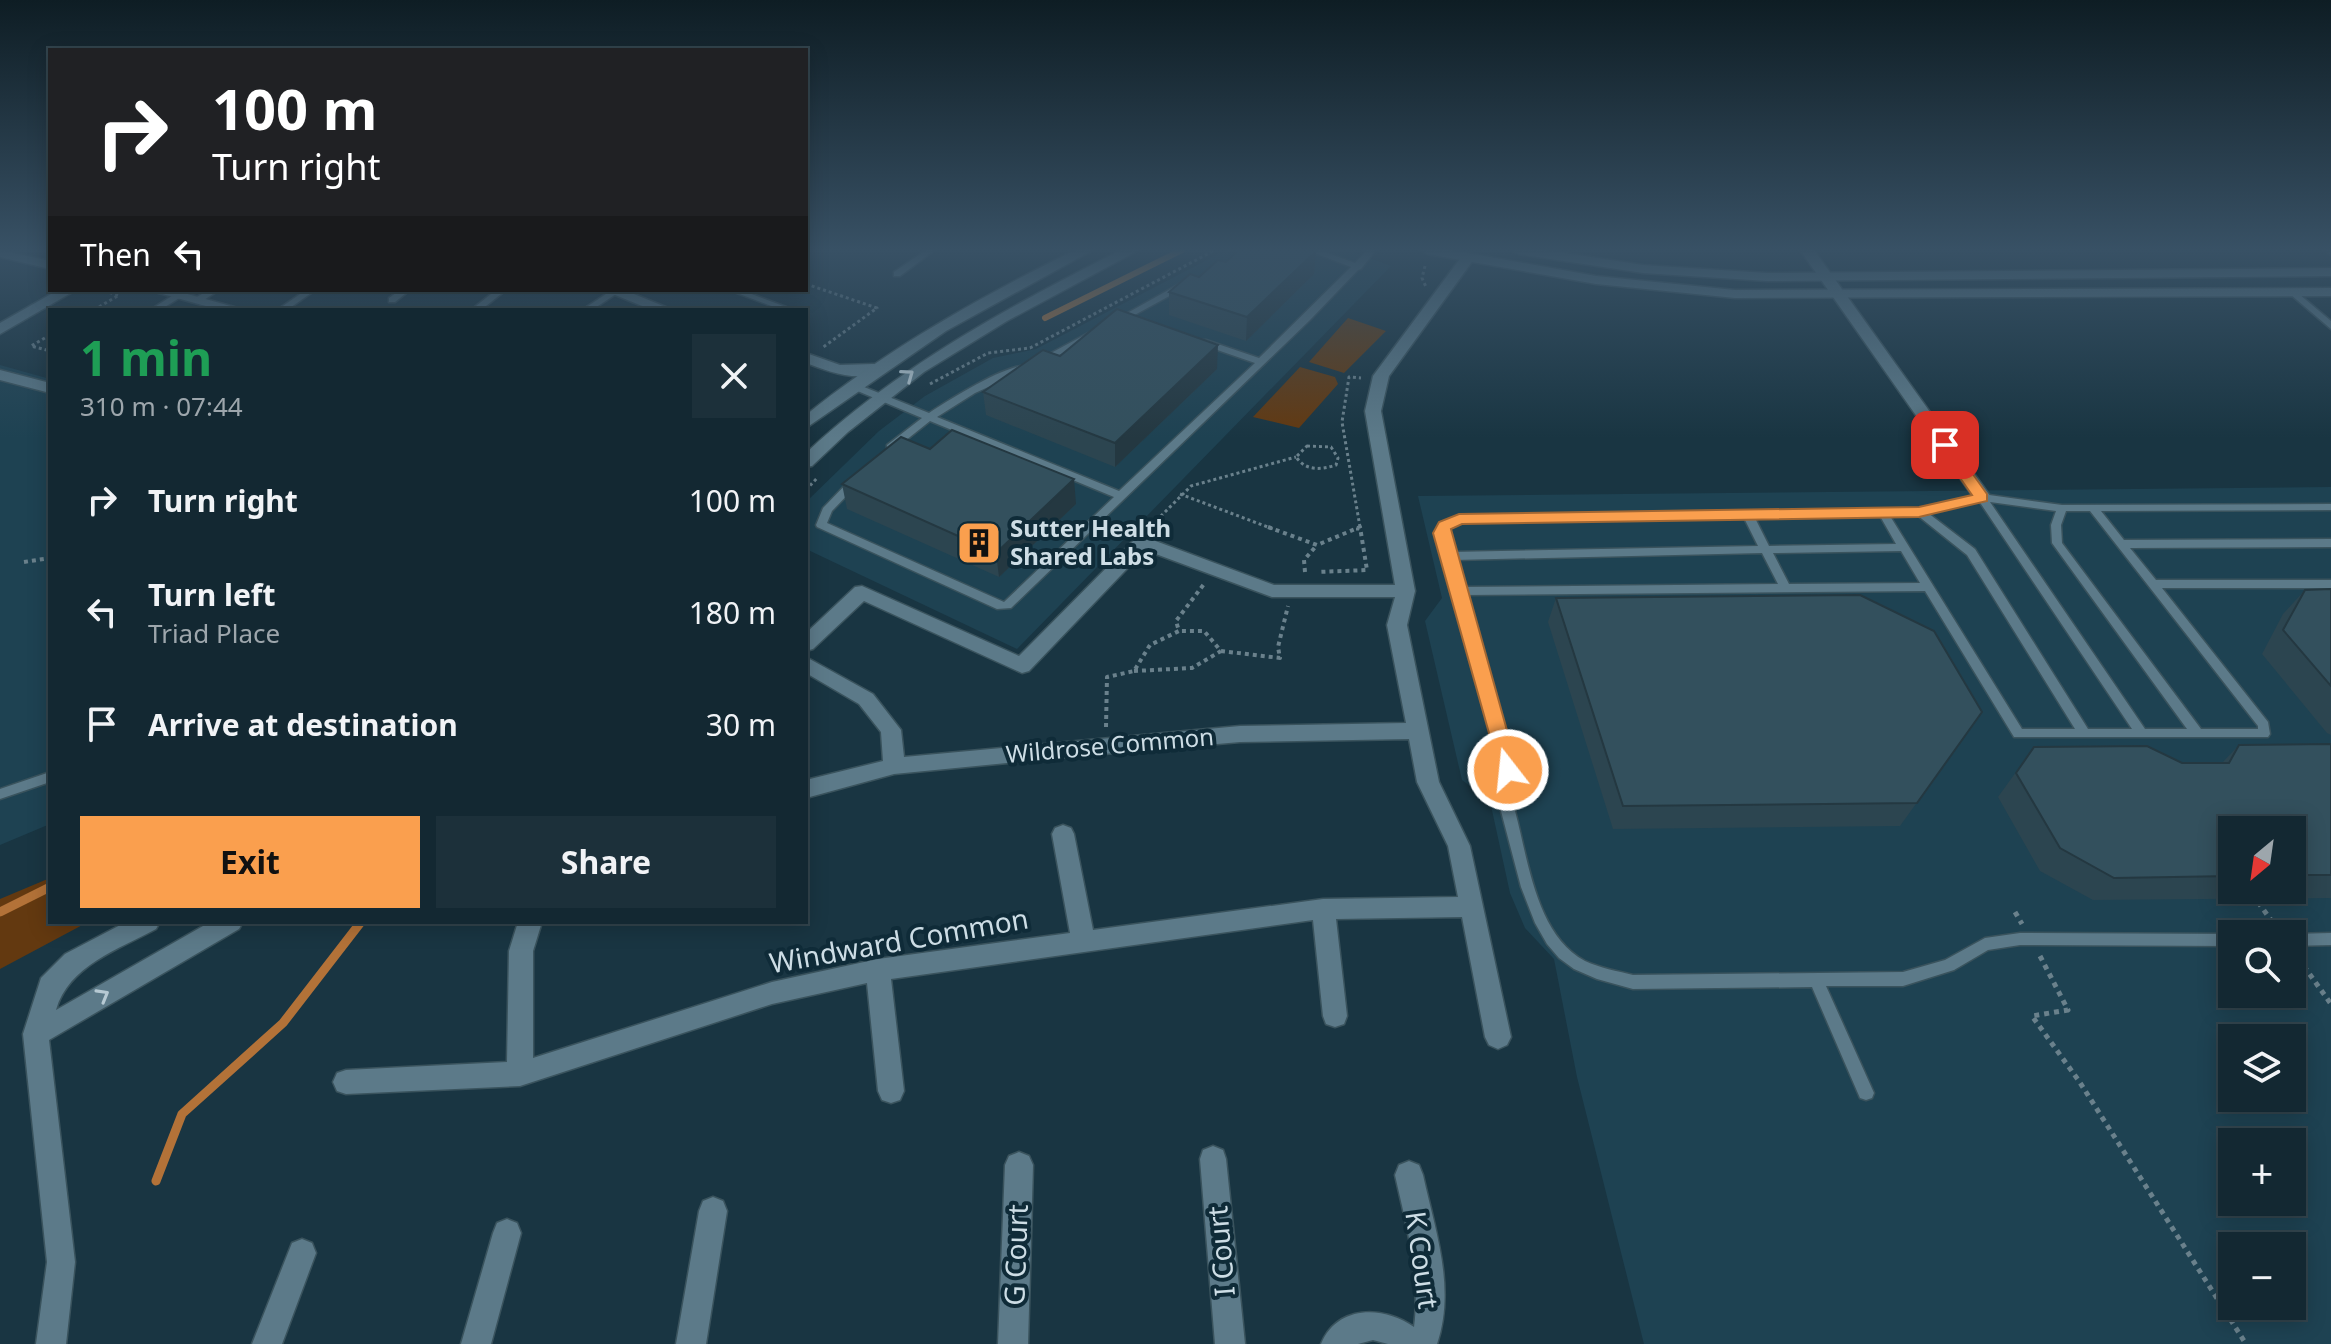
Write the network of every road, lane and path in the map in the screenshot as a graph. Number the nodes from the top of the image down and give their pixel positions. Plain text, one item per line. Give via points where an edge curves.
1 (29, 313) edge
2 (870, 313) edge
3 (963, 313) edge
4 (1011, 313) edge
5 (1097, 313) edge
6 (1130, 313) edge
7 (1311, 313) edge
8 (1427, 313) edge
9 (1851, 313) edge
10 (1126, 315) junction
11 (1141, 321) edge
12 (0, 329) edge
13 (48, 336) edge
14 (1186, 336) edge
15 (48, 350) edge
16 (811, 355) edge
17 (1261, 362) junction
18 (874, 369) junction
19 (0, 375) edge
20 (851, 385) junction
21 (48, 387) edge
22 (924, 387) dead end
23 (878, 397) junction
24 (925, 417) junction
25 (808, 421) edge
26 (880, 456) edge
27 (1296, 457) junction
28 (1338, 458) junction
29 (1347, 458) dead end
30 (808, 460) edge
31 (859, 477) edge
32 (1180, 494) junction
33 (1121, 496) junction
34 (1982, 497) junction
35 (2331, 507) edge
36 (2062, 508) junction
37 (2093, 508) junction
38 (1919, 512) junction
39 (1883, 513) junction
40 (1748, 515) junction
41 (1142, 542) junction
42 (2331, 543) edge
43 (2121, 544) junction
44 (1317, 545) junction
45 (1904, 547) junction
46 (1766, 550) junction
47 (1447, 556) junction
48 (48, 558) edge
49 (24, 562) dead end
50 (1215, 570) junction
51 (2152, 584) junction
52 (2331, 584) edge
53 (1929, 587) junction
54 (1785, 588) junction
55 (1406, 591) junction
56 (1457, 591) junction
57 (1287, 594) junction
58 (1179, 631) junction
59 (808, 642) edge
60 (1221, 651) junction
61 (808, 665) edge
62 (1134, 671) junction
63 (1418, 731) junction
64 (2196, 732) junction
65 (2141, 733) junction
66 (2084, 734) junction
67 (1106, 746) junction
68 (894, 766) junction
69 (1508, 770) dead end
70 (48, 778) edge
71 (808, 788) edge
72 (0, 794) edge
73 (1508, 811) dead end
74 (1063, 834) dead end
75 (1473, 907) junction
76 (1323, 909) junction
77 (2015, 912) dead end
78 (144, 924) edge
79 (228, 924) edge
80 (529, 924) edge
81 (2030, 939) junction
82 (2331, 939) edge
83 (1083, 940) junction
84 (2218, 940) edge
85 (2306, 940) edge
86 (2306, 969) edge
87 (878, 970) junction
88 (1816, 980) junction
89 (2331, 1004) edge
90 (1335, 1016) dead end
91 (36, 1034) junction
92 (1498, 1037) dead end
93 (520, 1074) junction
94 (346, 1082) dead end
95 (891, 1091) dead end
96 (1866, 1093) dead end
97 (1213, 1159) dead end
98 (1019, 1165) dead end
99 (1409, 1175) dead end
100 (713, 1211) dead end
101 (507, 1233) dead end
102 (302, 1253) dead end
103 (51, 1344) edge
104 (267, 1344) edge
105 (476, 1344) edge
106 (691, 1344) edge
107 (1013, 1344) edge
108 (1230, 1344) edge
109 (1336, 1344) edge
110 (1410, 1344) edge
111 (1422, 1344) edge
112 (2246, 1344) edge

1 - 12 street
2 - 16 path
3 - 18 street
23 -> 4 street
5 - 22 path via 1030,348 988,353
6 - 10 lane
7 - 17 lane
8 - 55 street via 1390,362 1375,393 1375,430
9 - 34 street
10 - 11 lane
10 - 24 lane
13 - 15 path via 31,346
14 - 17 lane
16 - 18 street via 838,370
17 - 33 lane
18 - 20 street
19 - 21 street
20 - 23 lane
20 - 25 street
23 - 24 lane
23 - 30 street
24 - 26 lane
24 - 33 lane
27 - 28 path via 1316,470 1336,465
27 - 28 path via 1307,446 1320,445 1331,447
27 - 32 path via 1191,486
28 - 29 path
31 - 33 lane via 827,510 821,525 1001,606
32 - 41 path via 1151,524
32 - 44 path
34 - 36 lane
34 - 38 lane
34 - 65 lane
35 - 37 lane
36 - 37 lane
36 - 64 lane via 2057,543
37 - 43 lane
38 - 39 lane
38 - 66 lane via 1971,552
39 - 40 lane
39 - 45 lane
40 - 46 lane
40 - 47 lane via 1459,519 1441,533
41 - 50 street
41 - 59 street via 1022,666 862,592
42 - 43 lane
43 - 51 lane
44 - 44 path via 1360,527 1367,570 1303,572 1304,560
45 - 46 lane
45 - 53 lane
46 - 47 lane
46 - 54 lane
47 - 56 lane
48 - 49 path
50 - 57 street
50 - 58 path via 1176,621
51 - 52 lane
51 - 64 lane via 2264,725 2264,734
53 - 54 lane
53 - 66 lane via 2018,734
54 - 56 lane
55 - 57 street
55 - 63 street via 1397,625
56 - 69 lane
57 - 60 path via 1280,658
58 - 60 path via 1204,631
58 - 62 path via 1150,645
60 - 62 path via 1196,667
61 - 68 street via 866,699 891,730
62 - 67 path via 1107,677
63 - 67 street, Wildrose Common via 1240,734
63 - 75 street via 1435,802 1459,846
64 - 65 lane
65 - 66 lane
67 - 68 street, Wildrose Common
68 - 71 street, Wildrose Common
70 - 72 lane
73 - 88 lane via 1542,926 1566,956 1595,973 1633,982
74 - 83 street
75 - 76 street, Windward Common
75 - 92 street
76 - 83 street, Windward Common
76 - 90 street
77 - 81 path
78 - 91 street via 74,962 50,986
91 -> 79 street
80 - 93 street via 521,951
81 - 84 lane
81 - 88 lane via 1985,944 1949,965 1903,979
81 - 112 path via 2068,1010 2032,1016
82 - 85 lane
83 - 87 street, Windward Common
86 - 89 path
87 - 93 street, Windward Common via 772,993
87 - 95 street
88 - 96 lane
91 - 103 street via 61,1262
93 - 94 street, Windward Common
97 - 108 street, I Court
98 - 107 street, G Court
99 - 111 street, K Court via 1433,1303 1431,1328
100 - 106 street
101 - 105 street
102 - 104 street
109 - 110 street via 1351,1329 1369,1324 1388,1327

